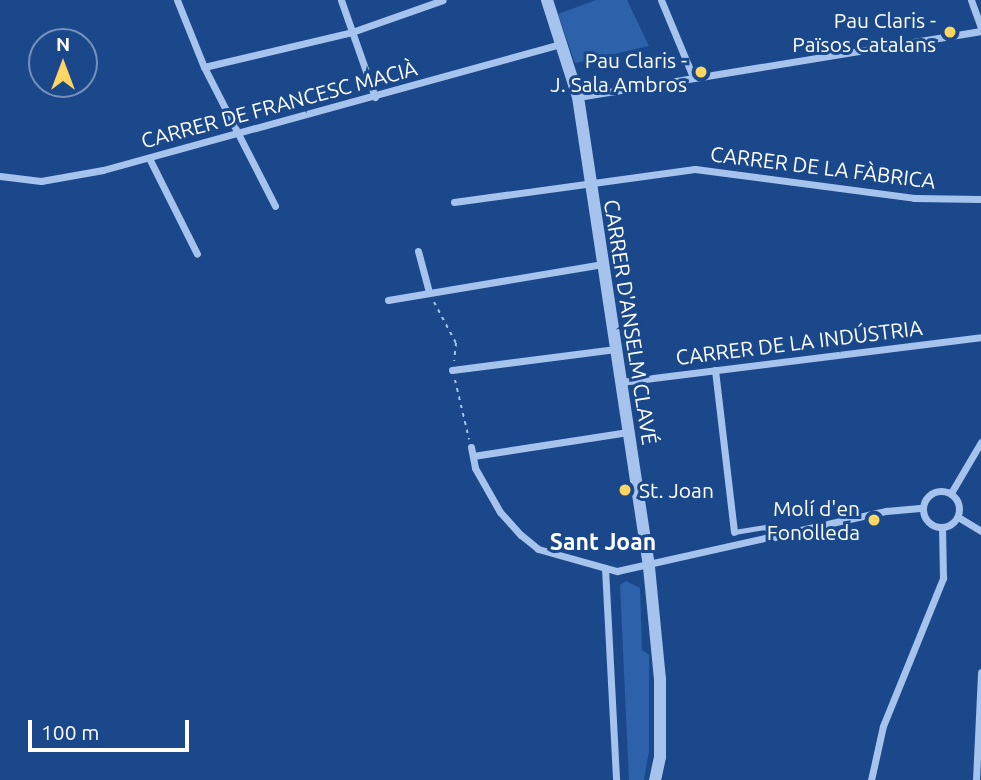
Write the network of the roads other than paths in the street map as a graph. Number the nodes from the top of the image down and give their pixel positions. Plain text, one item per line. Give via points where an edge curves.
1 (177, 0) edge
2 (341, 0) edge
3 (443, 0) edge
4 (547, 0) edge
5 (661, 0) edge
6 (971, 0) edge
7 (981, 30) edge
8 (352, 32) junction
9 (564, 43) junction
10 (204, 67) junction
11 (693, 77) junction
12 (374, 97) junction
13 (578, 97) junction
14 (237, 133) junction
15 (149, 158) junction
16 (0, 176) edge
17 (590, 183) junction
18 (981, 199) edge
19 (453, 202) dead end
20 (275, 206) dead end
21 (418, 251) dead end
22 (197, 254) dead end
23 (603, 264) junction
24 (429, 292) junction
25 (387, 300) dead end
26 (981, 337) edge
27 (616, 349) junction
28 (452, 370) dead end
29 (715, 370) junction
30 (621, 382) junction
31 (628, 432) junction
32 (981, 442) edge
33 (471, 447) dead end
34 (472, 456) junction
35 (951, 493) junction
36 (923, 509) junction
37 (958, 517) junction
38 (942, 527) junction
39 (734, 531) joint
40 (981, 531) edge
41 (775, 538) junction
42 (649, 567) junction
43 (605, 568) junction
44 (981, 672) edge
45 (616, 780) edge
46 (655, 780) edge
47 (871, 780) edge
48 (976, 780) edge

1 - 10 street
2 - 8 street
3 - 8 street
4 - 9 street, CARRER D'ANSELM CLAVÉ
5 - 11 street
6 - 7 street
7 - 11 street
8 - 10 street
8 - 12 street
9 - 12 street, CARRER DE FRANCESC MACIÀ
9 - 13 street, CARRER D'ANSELM CLAVÉ
10 - 14 street
11 - 13 street
12 - 14 street, CARRER DE FRANCESC MACIÀ
13 - 17 street, CARRER D'ANSELM CLAVÉ
14 - 15 street, CARRER DE FRANCESC MACIÀ
14 - 20 street
15 - 16 street, CARRER DE FRANCESC MACIÀ via 41,181
15 - 22 street
17 - 18 street, CARRER DE LA FÀBRICA via 695,169 914,198
17 - 19 street, CARRER DE LA FÀBRICA
17 - 23 street, CARRER D'ANSELM CLAVÉ
21 - 24 street
23 - 24 street
23 - 27 street, CARRER D'ANSELM CLAVÉ
24 - 25 street
26 - 29 street, CARRER DE LA INDÚSTRIA
27 - 28 street
27 - 30 street, CARRER D'ANSELM CLAVÉ
29 - 30 street, CARRER DE LA INDÚSTRIA
29 - 39 street
30 - 31 street, CARRER D'ANSELM CLAVÉ
31 - 34 street
31 - 42 street, CARRER D'ANSELM CLAVÉ
32 - 35 street
33 - 34 street
34 - 43 street via 500,512 521,535 538,549
35 - 36 street via 933,492
35 - 37 street via 960,505
36 - 38 street via 927,521
36 - 41 street via 886,511
37 - 38 street
37 - 40 street
38 - 47 street via 943,578 883,726
39 - 41 lane via 765,527
41 - 42 street
42 - 43 street
42 - 46 street, CARRER D'ANSELM CLAVÉ via 660,678 660,757
43 - 45 street
44 - 48 street

